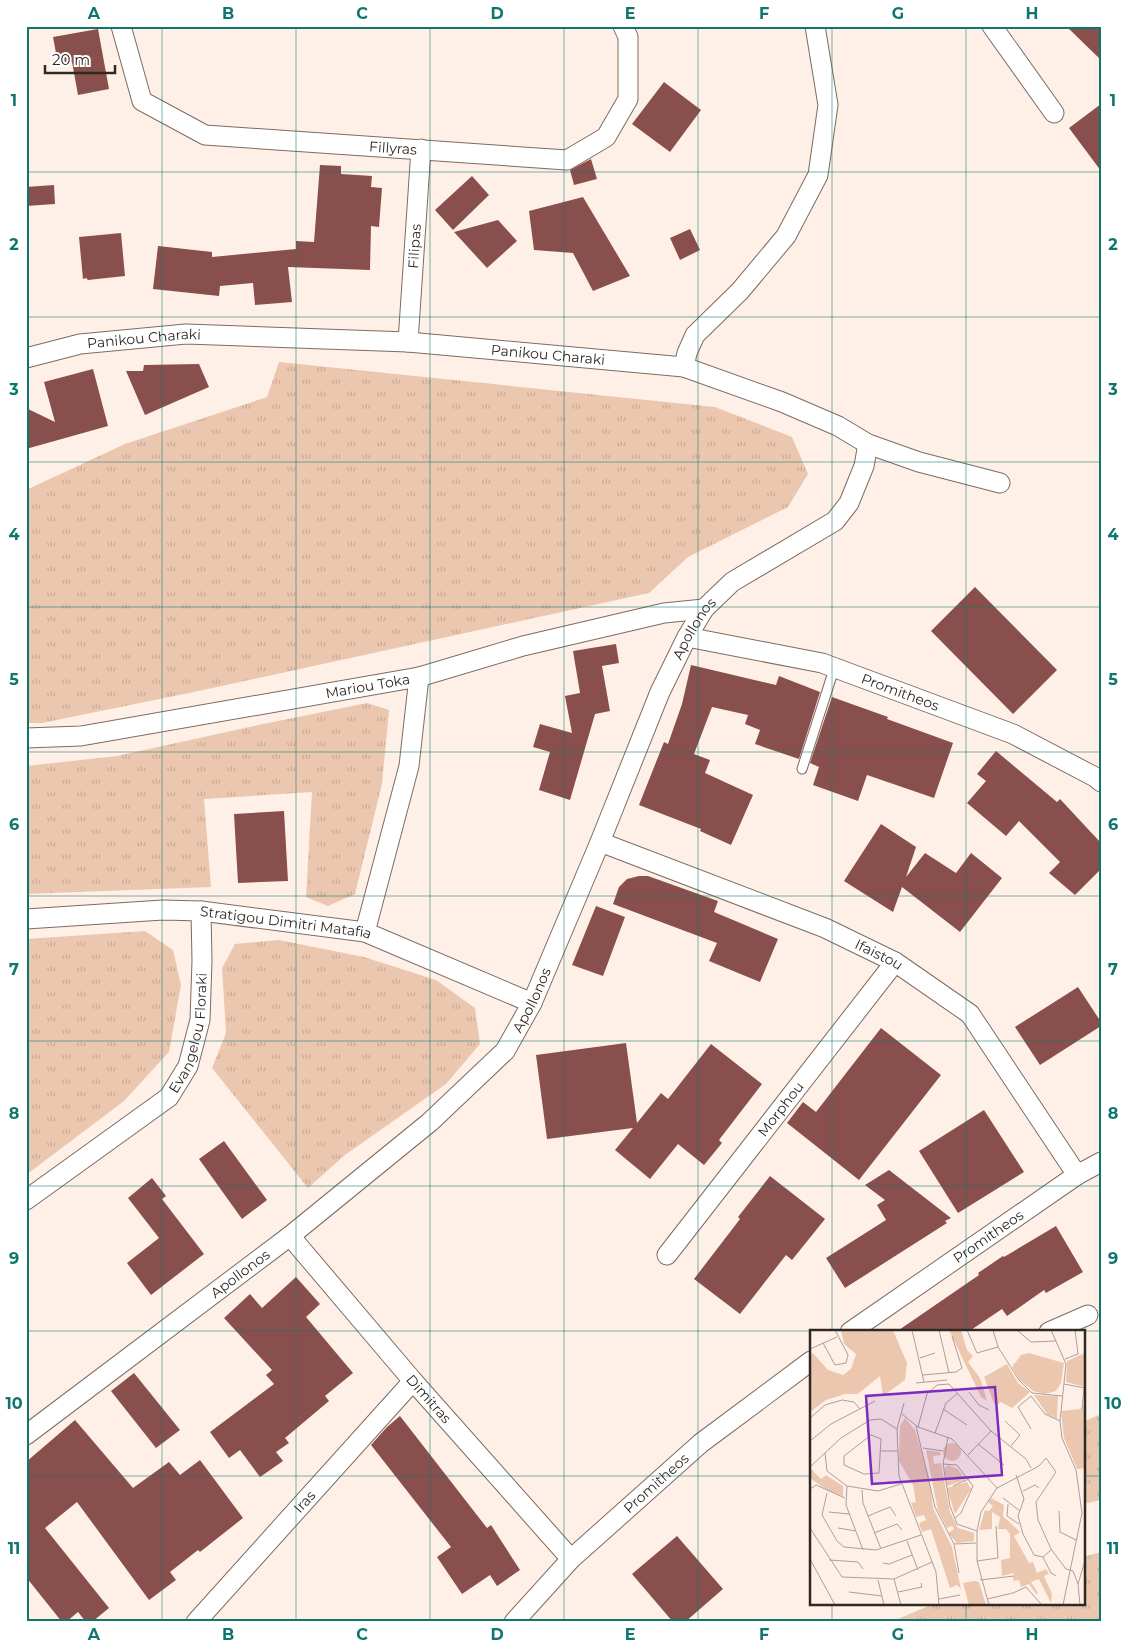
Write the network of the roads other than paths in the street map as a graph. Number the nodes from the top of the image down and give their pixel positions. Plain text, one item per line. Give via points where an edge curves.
1 (121, 26) edge
2 (623, 26) edge
3 (815, 26) edge
4 (992, 26) edge
5 (1054, 113) dead end
6 (421, 149) junction
7 (408, 342) junction
8 (26, 358) edge
9 (684, 367) junction
10 (868, 444) junction
11 (1000, 483) dead end
12 (704, 609) junction
13 (688, 637) junction
14 (834, 669) junction
15 (419, 677) junction
16 (26, 738) edge
17 (802, 769) dead end
18 (1101, 782) edge
19 (600, 842) junction
20 (201, 911) junction
21 (26, 918) edge
22 (365, 932) junction
23 (895, 962) junction
24 (532, 1002) junction
25 (1101, 1162) edge
26 (1076, 1175) junction
27 (26, 1200) edge
28 (290, 1236) junction
29 (667, 1255) dead end
30 (1088, 1314) dead end
31 (853, 1330) edge
32 (1053, 1330) edge
33 (810, 1362) edge
34 (413, 1381) junction
35 (26, 1435) edge
36 (571, 1559) junction
37 (196, 1622) edge
38 (514, 1622) edge

1 - 6 street, Fillyras via 142,101 206,135
2 - 6 street, Fillyras via 628,37 628,99 606,137 567,160
3 - 9 street via 828,105 818,175 786,236 740,291 695,335
4 - 5 street
6 - 7 street, Filipas
7 - 8 street, Panikou Charaki via 186,334 80,344
7 - 9 street, Panikou Charaki
9 - 10 street, Panikou Charaki via 782,402 838,426
10 - 11 street, Panikou Charaki via 919,462
10 - 12 street, Apollonos via 864,466 849,503 835,521 732,582
12 - 13 street, Apollonos
12 - 15 street, Mariou Toka via 664,613 523,646
13 - 14 street, Promitheos via 822,663
13 - 19 street, Apollonos via 660,692
14 - 17 lane
14 - 18 street, Promitheos via 1013,734
15 - 16 street, Mariou Toka via 81,736
15 - 22 street via 409,766
19 - 23 street, Ifaistou via 825,928
19 - 24 street, Apollonos
20 - 21 street, Stratigou Dimitri Matafia via 163,910
20 - 22 street, Stratigou Dimitri Matafia
20 - 27 street, Evangelou Floraki via 200,1020 188,1066 169,1097
22 - 24 street, Stratigou Dimitri Matafia
23 - 26 street, Ifaistou via 970,1014
23 - 29 street, Morphou
24 - 28 street, Apollonos via 505,1051 430,1122
25 - 26 street, Promitheos
26 - 31 street, Promitheos
28 - 34 street, Dimitras
28 - 35 street, Apollonos
30 - 32 street
33 - 36 street, Promitheos via 701,1443
34 - 36 street, Dimitras
34 - 37 street, Iras
36 - 38 street, Promitheos

